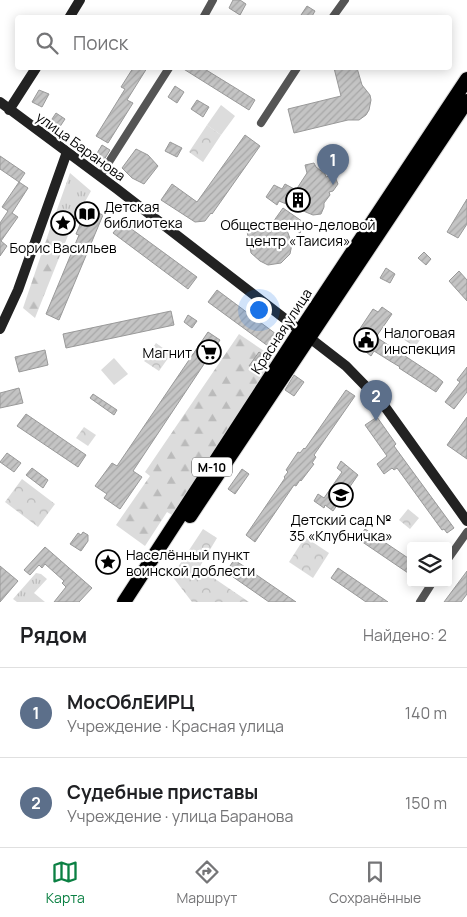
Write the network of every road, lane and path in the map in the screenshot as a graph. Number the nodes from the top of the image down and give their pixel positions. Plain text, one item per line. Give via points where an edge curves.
1 (80, 0) edge
2 (213, 0) edge
3 (345, 0) edge
4 (71, 15) edge
5 (205, 15) edge
6 (334, 15) edge
7 (35, 70) edge
8 (168, 70) edge
9 (296, 70) edge
10 (467, 78) edge
11 (467, 101) edge
12 (0, 102) edge
13 (9, 110) junction
14 (261, 123) dead end
15 (66, 152) junction
16 (78, 161) junction
17 (62, 165) junction
18 (100, 176) junction
19 (0, 329) edge
20 (305, 334) junction
21 (467, 521) edge
22 (467, 532) edge
23 (452, 553) edge
24 (429, 587) edge
25 (124, 602) edge
26 (134, 602) edge
27 (420, 602) edge

1 - 4 street
2 - 5 street
3 - 6 street
7 - 13 street
8 - 18 street
9 - 14 street
10 - 20 highway, Красная улица / М-10
11 - 20 highway, Красная улица / М-10
12 - 13 street, улица Баранова
13 - 15 street, улица Баранова
15 - 16 street, улица Баранова
15 - 17 street
16 - 17 street via 69,160
16 - 18 street, улица Баранова
17 - 19 street via 18,290
18 - 20 street, улица Баранова
20 - 21 street, улица Баранова via 346,366 383,404
20 - 25 highway, Красная улица / М-10
20 - 26 highway, Красная улица / М-10
22 - 23 street
24 - 27 street

